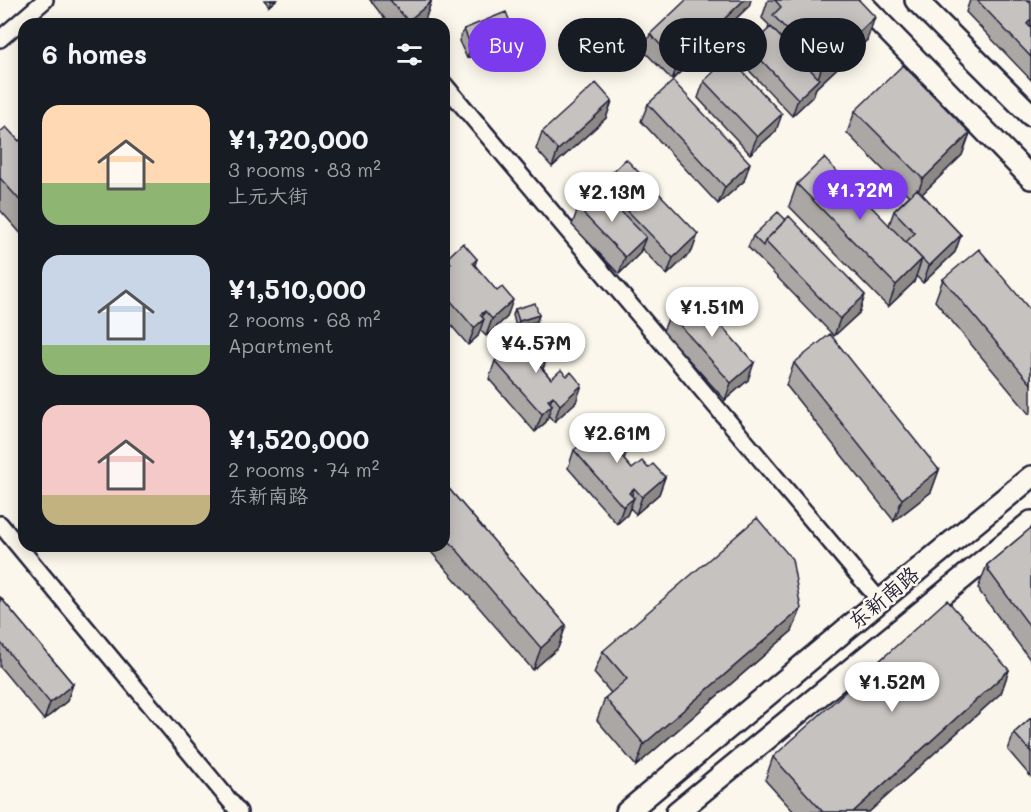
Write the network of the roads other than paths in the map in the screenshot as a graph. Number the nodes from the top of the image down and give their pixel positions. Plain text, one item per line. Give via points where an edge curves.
1 (45, 0) edge
2 (858, 0) edge
3 (916, 0) edge
4 (24, 18) edge
5 (18, 23) edge
6 (0, 39) edge
7 (450, 91) edge
8 (1031, 115) edge
9 (1031, 178) edge
10 (1031, 477) edge
11 (1031, 522) edge
12 (0, 524) edge
13 (18, 546) edge
14 (23, 552) edge
15 (880, 601) junction
16 (239, 812) edge
17 (627, 812) edge
18 (677, 812) edge

1 - 4 street
2 - 9 main road
3 - 8 main road
5 - 6 street
7 - 15 street
10 - 15 main road, 东新南路
11 - 18 main road, 东新南路
12 - 13 street
14 - 16 street
15 - 17 main road, 东新南路

